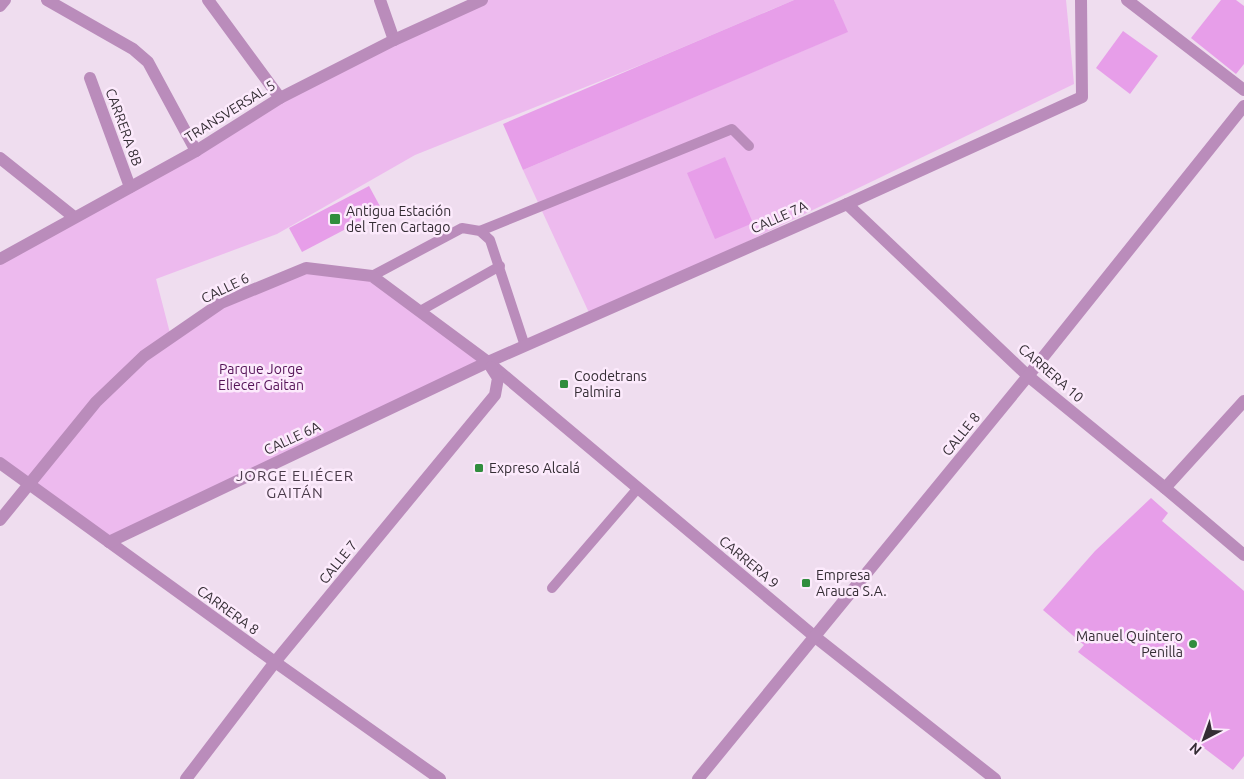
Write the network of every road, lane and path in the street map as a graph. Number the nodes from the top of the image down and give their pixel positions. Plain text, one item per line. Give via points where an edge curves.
1 (5, 0) edge
2 (47, 0) edge
3 (208, 0) edge
4 (380, 0) edge
5 (482, 0) edge
6 (1081, 0) edge
7 (1127, 0) edge
8 (0, 6) edge
9 (394, 40) junction
10 (90, 78) dead end
11 (1244, 90) edge
12 (280, 98) junction
13 (1244, 106) edge
14 (749, 146) dead end
15 (196, 151) junction
16 (0, 158) edge
17 (130, 187) junction
18 (847, 204) junction
19 (74, 218) junction
20 (480, 231) junction
21 (0, 259) edge
22 (500, 266) junction
23 (372, 276) junction
24 (420, 311) junction
25 (525, 346) junction
26 (488, 362) junction
27 (1028, 376) junction
28 (1244, 401) edge
29 (0, 463) edge
30 (29, 483) junction
31 (638, 488) junction
32 (1165, 488) junction
33 (0, 520) edge
34 (109, 542) junction
35 (1244, 555) edge
36 (552, 588) dead end
37 (814, 636) junction
38 (275, 662) junction
39 (186, 779) edge
40 (440, 779) edge
41 (698, 779) edge
42 (995, 779) edge

1 - 8 street
2 - 15 street via 133,49 148,62
3 - 12 street
4 - 9 street
5 - 9 street, TRANSVERSAL 5
6 - 18 street, CALLE 7A via 1082,97
7 - 11 street
9 - 12 street, TRANSVERSAL 5
10 - 17 street, CARRERA 8B
12 - 15 street, TRANSVERSAL 5
13 - 27 street, CALLE 8
14 - 20 lane via 732,129
15 - 17 street, TRANSVERSAL 5
16 - 19 street
17 - 19 street, TRANSVERSAL 5
18 - 25 street, CALLE 7A
18 - 27 street, CARRERA 10
19 - 21 street, TRANSVERSAL 5
20 - 22 lane via 490,240
20 - 23 lane via 462,228
22 - 24 lane
22 - 25 lane
23 - 24 street, CALLE 6
23 - 30 street, CALLE 6 via 306,268 221,303 144,356 96,402
24 - 26 street, CALLE 6
25 - 26 street, CALLE 7A
26 - 31 street, CARRERA 9
26 - 34 street, CALLE 6A
26 - 38 street, CALLE 7 via 498,378 495,395
27 - 32 street, CARRERA 10
27 - 37 street, CALLE 8
28 - 32 street
29 - 30 street, CARRERA 8
30 - 33 street, CALLE 6
30 - 34 street, CARRERA 8
31 - 36 lane
31 - 37 street, CARRERA 9
32 - 35 street, CARRERA 10
34 - 38 street, CARRERA 8
37 - 41 street, CALLE 8
37 - 42 street, CARRERA 9
38 - 39 street, CALLE 7
38 - 40 street, CARRERA 8

